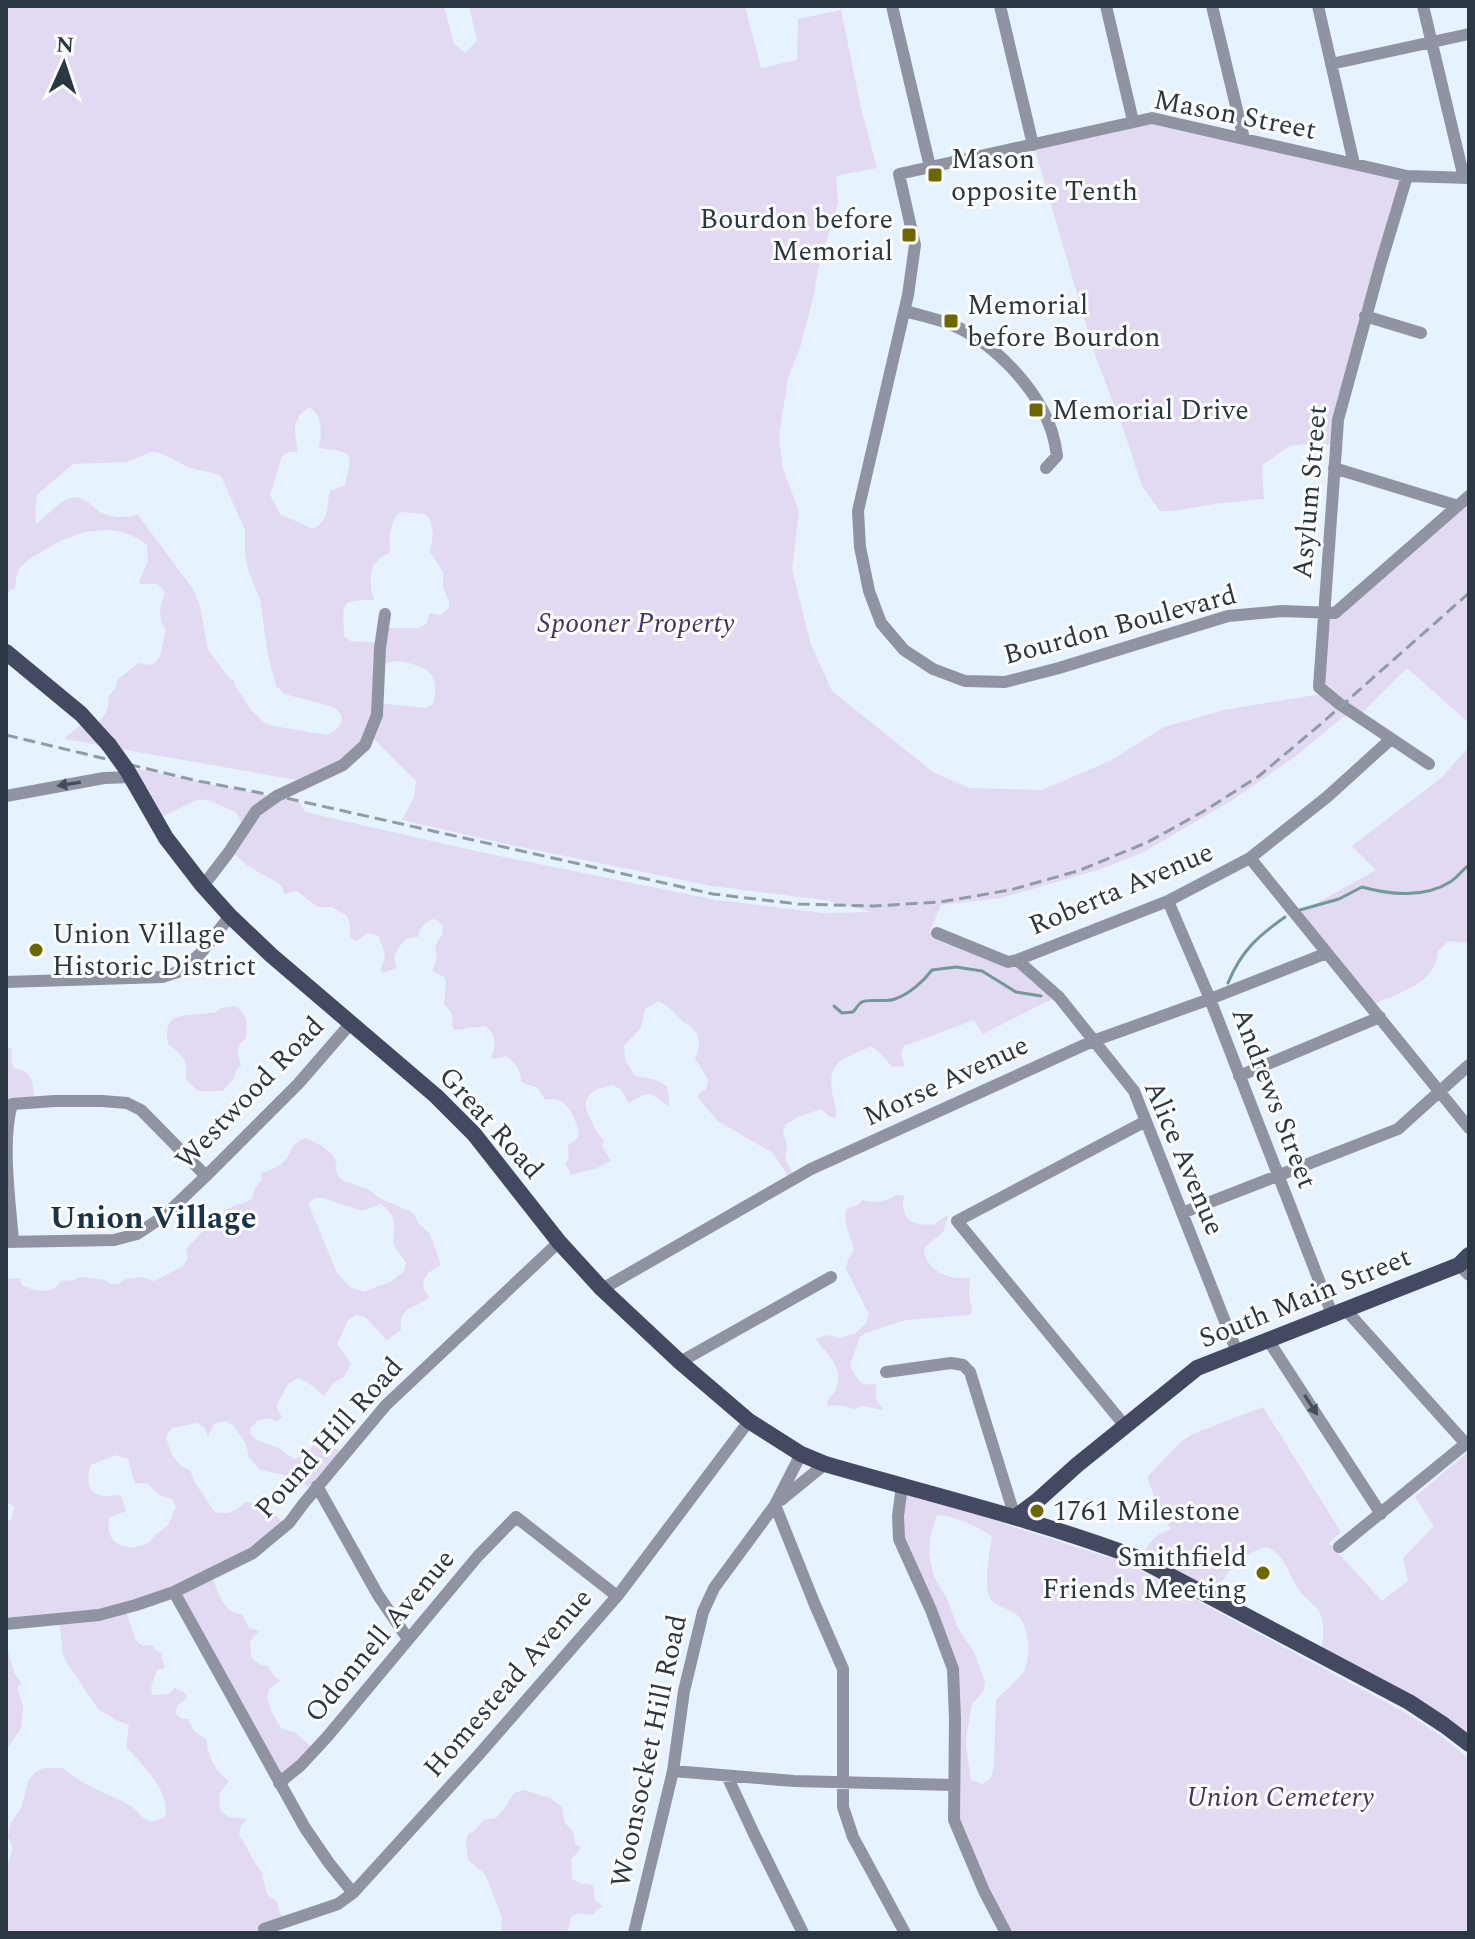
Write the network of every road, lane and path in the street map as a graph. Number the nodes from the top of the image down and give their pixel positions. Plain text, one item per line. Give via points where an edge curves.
1 (892, 6) edge
2 (1000, 6) edge
3 (1106, 6) edge
4 (1212, 6) edge
5 (1318, 6) edge
6 (1423, 6) edge
7 (1469, 34) edge
8 (1431, 43) junction
9 (1331, 64) junction
10 (1133, 121) junction
11 (1244, 139) junction
12 (1033, 145) junction
13 (1354, 164) junction
14 (930, 167) junction
15 (899, 174) joint
16 (1407, 176) junction
17 (1466, 178) edge
18 (905, 311) junction
19 (1365, 316) junction
20 (1421, 333) dead end
21 (1046, 468) dead end
22 (1334, 468) junction
23 (1469, 496) edge
24 (1458, 506) junction
25 (1324, 612) junction
26 (385, 614) dead end
27 (6, 652) edge
28 (1391, 739) junction
29 (1429, 764) dead end
30 (130, 774) junction
31 (6, 796) edge
32 (1250, 858) junction
33 (203, 886) junction
34 (1168, 901) junction
35 (230, 916) junction
36 (937, 933) dead end
37 (1327, 953) junction
38 (1017, 960) junction
39 (6, 982) edge
40 (1210, 999) junction
41 (1380, 1017) junction
42 (351, 1023) junction
43 (1093, 1041) junction
44 (1469, 1065) edge
45 (1239, 1076) junction
46 (1439, 1092) junction
47 (1146, 1121) junction
48 (1469, 1128) edge
49 (206, 1176) junction
50 (1278, 1176) junction
51 (1182, 1213) junction
52 (9, 1242) edge
53 (559, 1242) junction
54 (1466, 1265) edge
55 (831, 1277) dead end
56 (602, 1289) junction
57 (1338, 1312) junction
58 (1268, 1340) junction
59 (1237, 1352) junction
60 (680, 1362) junction
61 (886, 1372) dead end
62 (749, 1421) junction
63 (1125, 1426) junction
64 (1467, 1443) edge
65 (801, 1454) junction
66 (825, 1464) junction
67 (317, 1486) junction
68 (902, 1486) junction
69 (775, 1505) junction
70 (1381, 1514) junction
71 (1015, 1517) junction
72 (1339, 1547) dead end
73 (174, 1592) junction
74 (617, 1596) junction
75 (6, 1624) edge
76 (408, 1639) junction
77 (1469, 1744) edge
78 (673, 1771) junction
79 (727, 1776) junction
80 (279, 1783) junction
81 (842, 1783) junction
82 (953, 1785) junction
83 (353, 1893) junction
84 (264, 1929) dead end
85 (634, 1933) edge
86 (803, 1933) edge
87 (905, 1933) edge
88 (1006, 1933) edge

1 - 14 street
2 - 12 street
3 - 10 street
4 - 11 street
5 - 9 street
6 - 8 street
7 - 8 street
8 - 9 street
8 - 17 street
9 - 13 street
10 - 11 street, Mason Street via 1152,118
10 - 12 street, Mason Street
11 - 13 street, Mason Street
12 - 14 street, Mason Street
13 - 16 street, Mason Street
14 - 15 street, Mason Street
15 - 18 street, Bourdon Boulevard via 915,245
16 - 17 street, Mason Street
16 - 19 street, Asylum Street
18 - 21 street via 949,323 1013,368 1051,430 1057,456
18 - 25 street, Bourdon Boulevard via 858,511 869,591 881,623 904,650 965,681 1005,682 1228,616
19 - 20 street
19 - 22 street, Asylum Street via 1341,408
22 - 24 street
22 - 25 street, Asylum Street
23 - 24 street
24 - 25 street via 1335,613
25 - 28 street, Asylum Street via 1319,687
26 - 33 street via 377,715 365,745 343,765 256,811
27 - 30 main road, Great Road, bridge via 81,714
28 - 29 street, Asylum Street
28 - 32 street, Roberta Avenue
30 -> 31 street
30 - 33 main road, Great Road via 166,838
32 - 34 street, Roberta Avenue
32 - 37 street
33 - 35 main road, Great Road
34 - 38 street, Roberta Avenue
34 - 40 street, Andrews Street
35 - 39 street via 181,971 162,977
35 - 42 main road, Great Road
36 - 38 street, Alice Avenue via 1008,962
37 - 40 street, Morse Avenue
37 - 41 street
38 - 43 street, Alice Avenue via 1059,997
40 - 43 street, Morse Avenue
40 - 45 street, Andrews Street
41 - 45 street
41 - 46 street
42 - 49 street, Westwood Road
42 - 53 main road, Great Road via 474,1134
43 - 47 street, Alice Avenue via 1134,1091
43 - 56 street, Morse Avenue via 811,1169
44 - 46 street
45 - 50 street, Andrews Street
46 - 48 street
46 - 50 street via 1398,1129
47 - 51 street, Alice Avenue
47 - 63 street via 957,1221
49 - 52 street, Westwood Road via 137,1234 114,1240
49 - 52 street via 141,1110 127,1103 12,1104 7,1145
50 - 51 street
50 - 57 street, Andrews Street
51 - 59 street, Alice Avenue
53 - 56 main road, Great Road
53 - 67 street, Pound Hill Road via 386,1405
54 - 57 main road, South Main Street
55 - 60 street
56 - 60 main road, Great Road
57 - 58 main road, South Main Street
57 - 64 street
58 - 59 main road, South Main Street
58 -> 70 street
59 - 63 main road, South Main Street via 1197,1368
60 - 62 main road, Great Road
61 - 71 street via 951,1363 970,1372
62 - 65 main road, Great Road
62 - 74 street, Homestead Avenue
63 - 71 main road, South Main Street
64 - 70 street
65 - 66 main road, Great Road
65 - 69 street, Woonsocket Hill Road
66 - 68 main road, Great Road
66 - 69 street, Woonsocket Hill Road
67 - 73 street, Pound Hill Road via 289,1523 253,1553
67 - 76 street
68 - 71 main road, Great Road
68 - 82 street via 899,1539 953,1669
69 - 78 street, Woonsocket Hill Road via 714,1588 703,1612 684,1691
69 - 81 street via 843,1669
70 - 72 street
71 - 77 main road, Great Road via 1135,1557 1409,1702
73 - 75 street, Pound Hill Road via 99,1615
73 - 80 street
74 - 76 street, Odonnell Avenue via 516,1517
74 - 83 street, Homestead Avenue
76 - 80 street, Odonnell Avenue via 310,1756
78 - 79 street
78 - 85 street, Woonsocket Hill Road
79 - 81 street
79 - 86 street
80 - 83 street
81 - 82 street
81 - 87 street via 853,1837
82 - 88 street via 954,1820
83 - 84 street, Homestead Avenue via 338,1904

